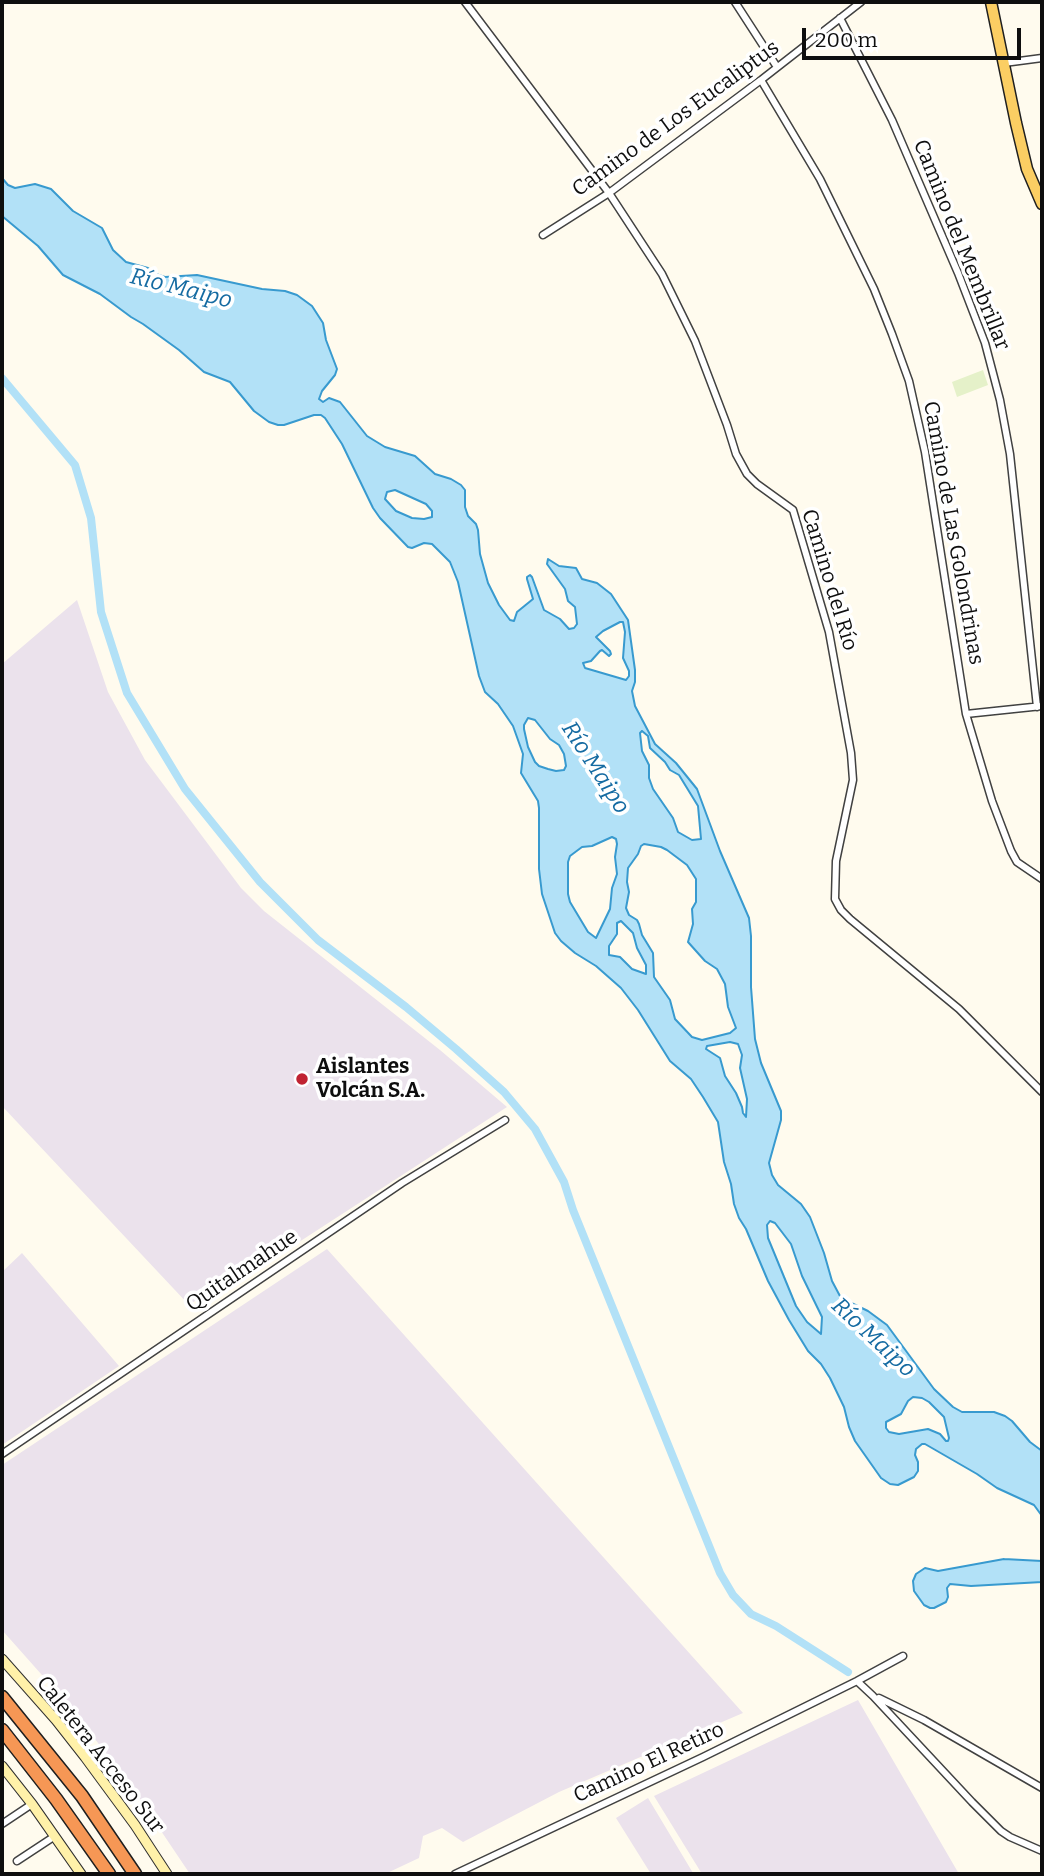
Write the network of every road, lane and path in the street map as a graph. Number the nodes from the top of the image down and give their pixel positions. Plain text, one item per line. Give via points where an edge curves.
1 (465, 2) edge
2 (735, 2) edge
3 (861, 2) edge
4 (991, 2) edge
5 (840, 18) junction
6 (1042, 58) edge
7 (1004, 63) junction
8 (777, 67) junction
9 (761, 80) junction
10 (609, 193) junction
11 (1042, 204) edge
12 (543, 235) dead end
13 (1040, 706) edge
14 (966, 714) junction
15 (1042, 879) edge
16 (1042, 1092) edge
17 (505, 1120) dead end
18 (2, 1454) edge
19 (903, 1656) dead end
20 (2, 1659) edge
21 (857, 1681) junction
22 (873, 1696) junction
23 (2, 1697) edge
24 (2, 1730) edge
25 (3, 1771) edge
26 (1042, 1788) edge
27 (32, 1804) junction
28 (2, 1824) edge
29 (55, 1836) junction
30 (1042, 1851) edge
31 (17, 1861) dead end
32 (80, 1874) edge
33 (109, 1874) edge
34 (135, 1874) edge
35 (167, 1874) edge
36 (455, 1874) edge

1 - 10 street, Camino del Río
2 - 8 street
3 - 5 street, Camino de Los Eucaliptus
4 - 7 main road
5 - 8 street, Camino de Los Eucaliptus
5 - 13 street, Camino del Membrillar via 892,120 985,343 1010,454
6 - 7 street
7 - 11 main road via 1027,169
8 - 9 street, Camino de Los Eucaliptus
9 - 10 street, Camino de Los Eucaliptus
9 - 14 street, Camino de Las Golondrinas via 848,235 909,381 925,452
10 - 12 street, Camino de Los Eucaliptus
10 - 16 street, Camino del Río via 679,307 747,474 796,517 829,632 851,752 853,780 836,861 835,899 850,919 958,1009
13 - 14 street
14 - 15 street, Camino de Las Golondrinas via 1011,852 1017,862
17 - 18 street, Quitalmahue via 402,1183
19 - 21 street, Camino El Retiro
20 - 35 main road, Caletera Acceso Sur via 85,1757
21 - 22 street
21 - 36 street, Camino El Retiro
22 - 26 street
22 - 30 street via 1001,1831
23 - 34 highway via 66,1775
24 - 33 highway
25 - 27 main road
27 - 28 street
27 - 29 main road
29 - 31 street
29 - 32 main road

